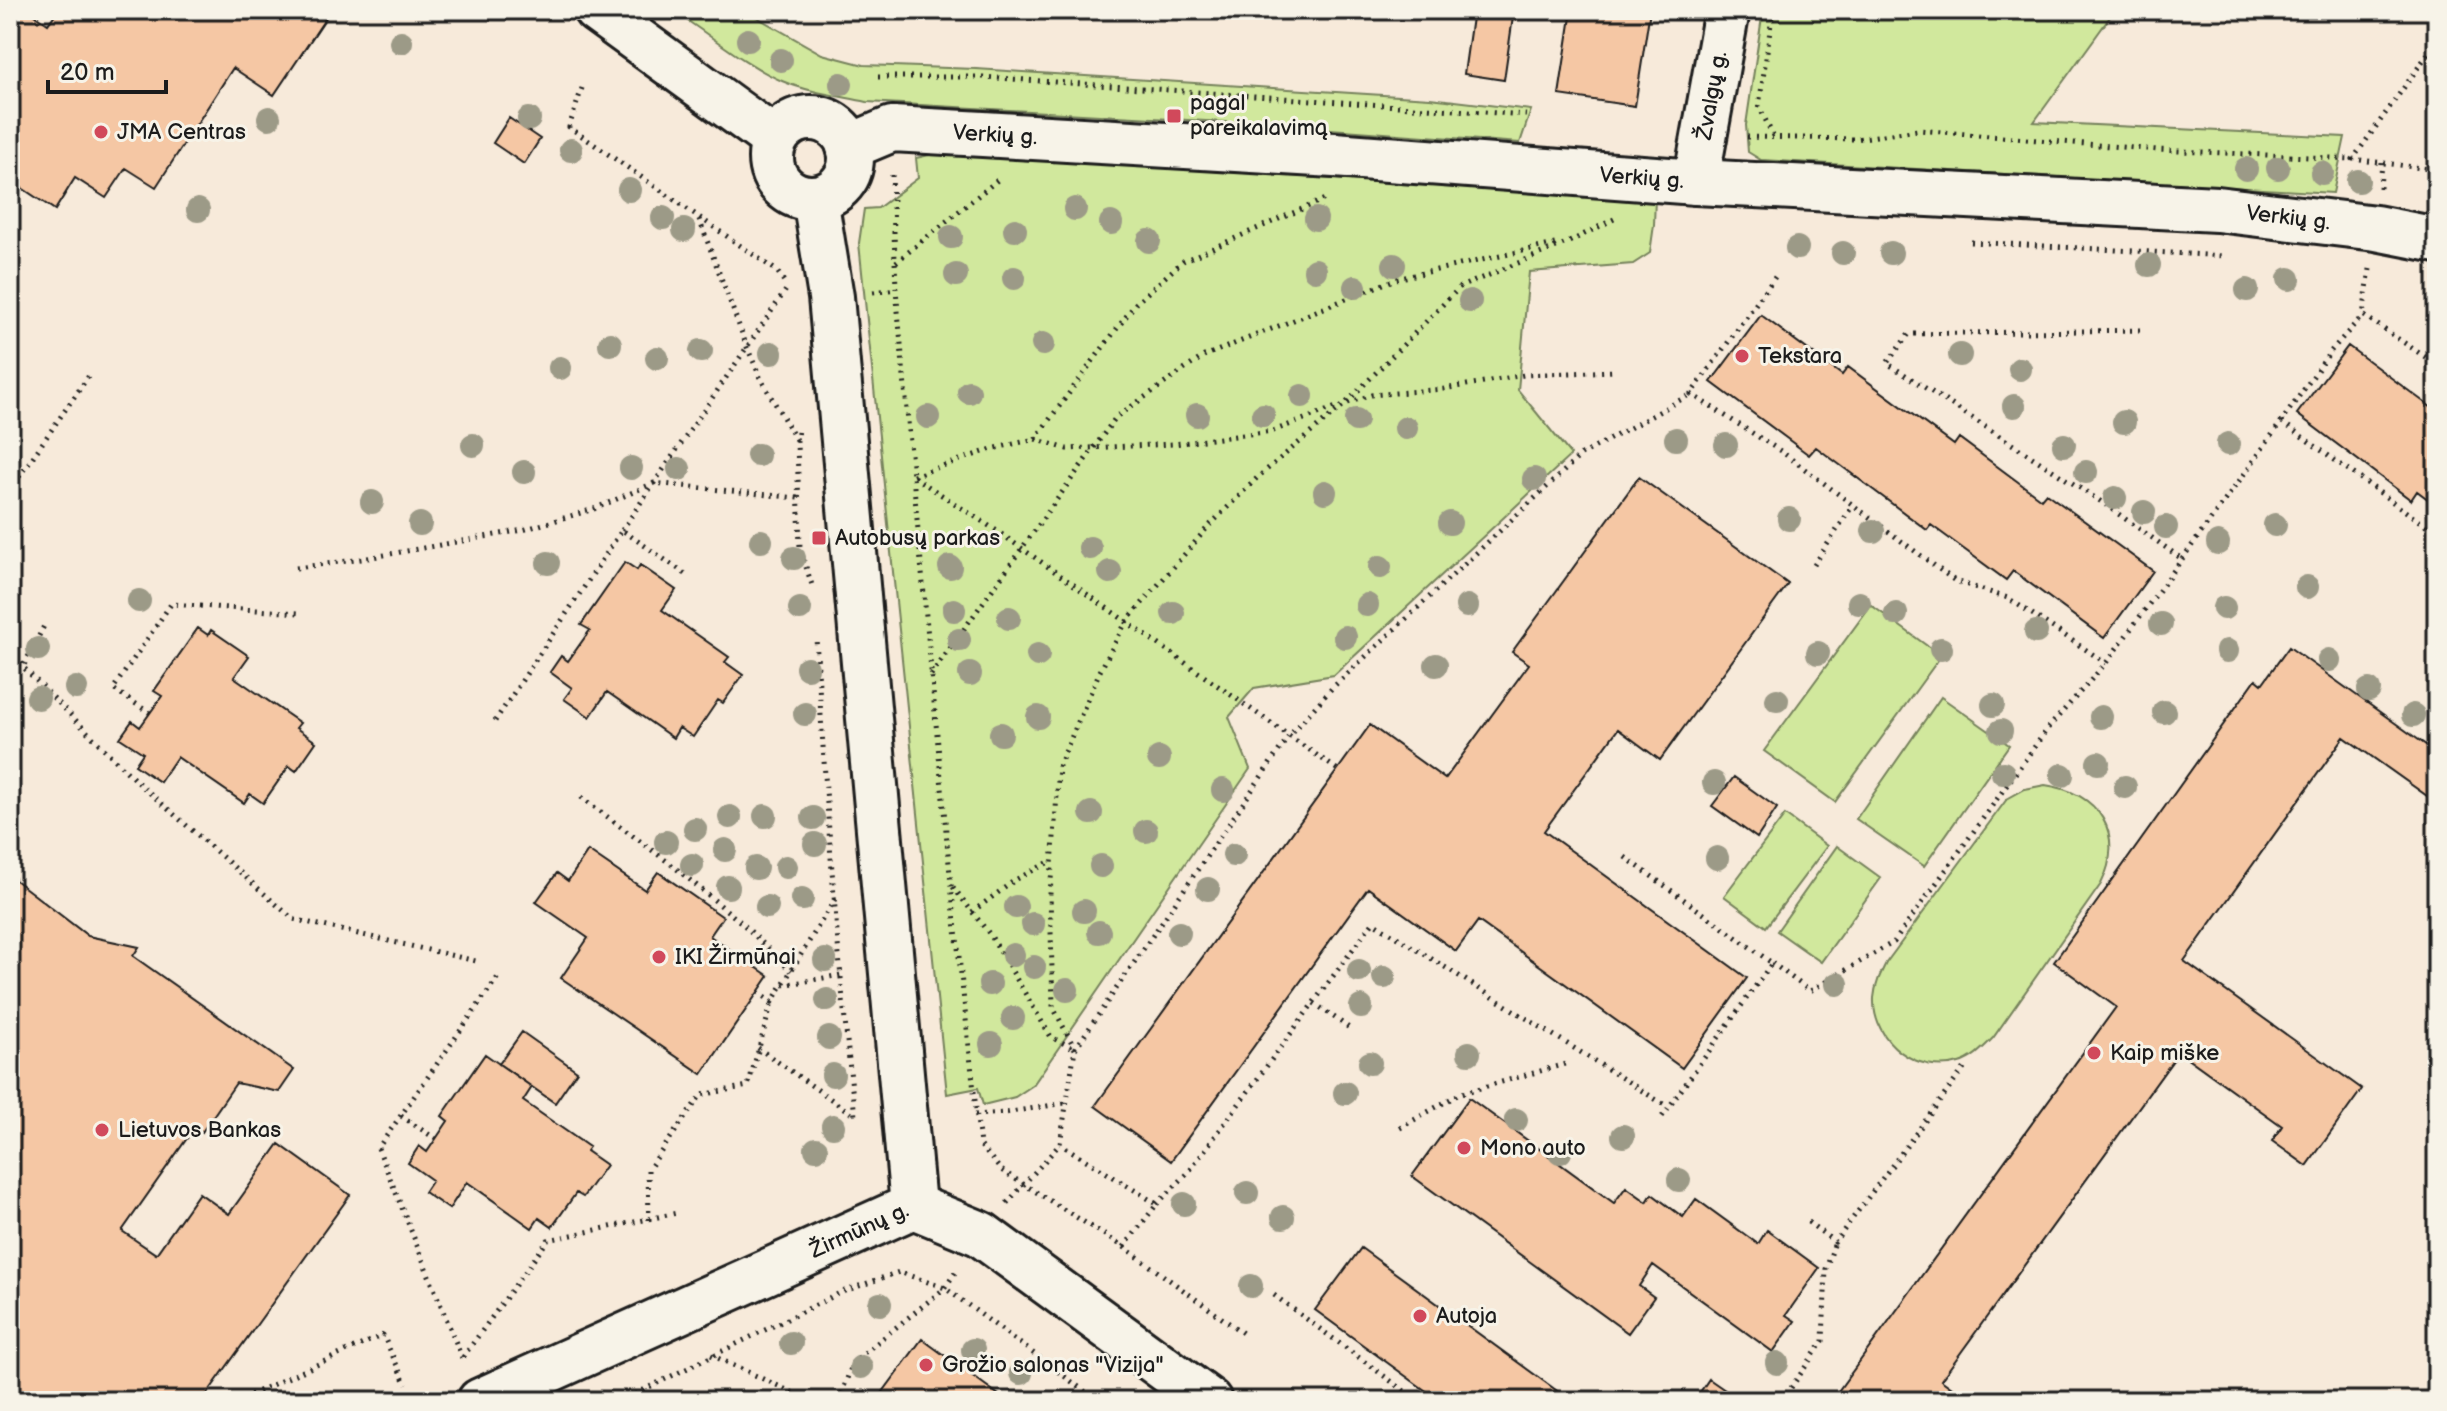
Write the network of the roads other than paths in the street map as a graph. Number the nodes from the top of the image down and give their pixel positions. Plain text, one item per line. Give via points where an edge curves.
1 (596, 10) edge
2 (1727, 10) edge
3 (775, 140) junction
4 (849, 147) junction
5 (1696, 182) junction
6 (815, 198) junction
7 (2437, 240) edge
8 (913, 1206) junction
9 (480, 1401) edge
10 (1209, 1401) edge

1 - 3 main road
2 - 5 main road, Žvalgų g.
3 - 4 main road via 783,129 807,118 833,125
3 - 6 main road via 772,168 778,181 801,197
4 - 5 main road, Verkių g. via 892,129
4 - 6 main road via 848,174 840,186
5 - 7 main road, Verkių g. via 2217,209
6 - 8 main road via 831,297
8 - 9 main road, Žirmūnų g.
8 - 10 main road, Žirmūnų g. via 981,1234

